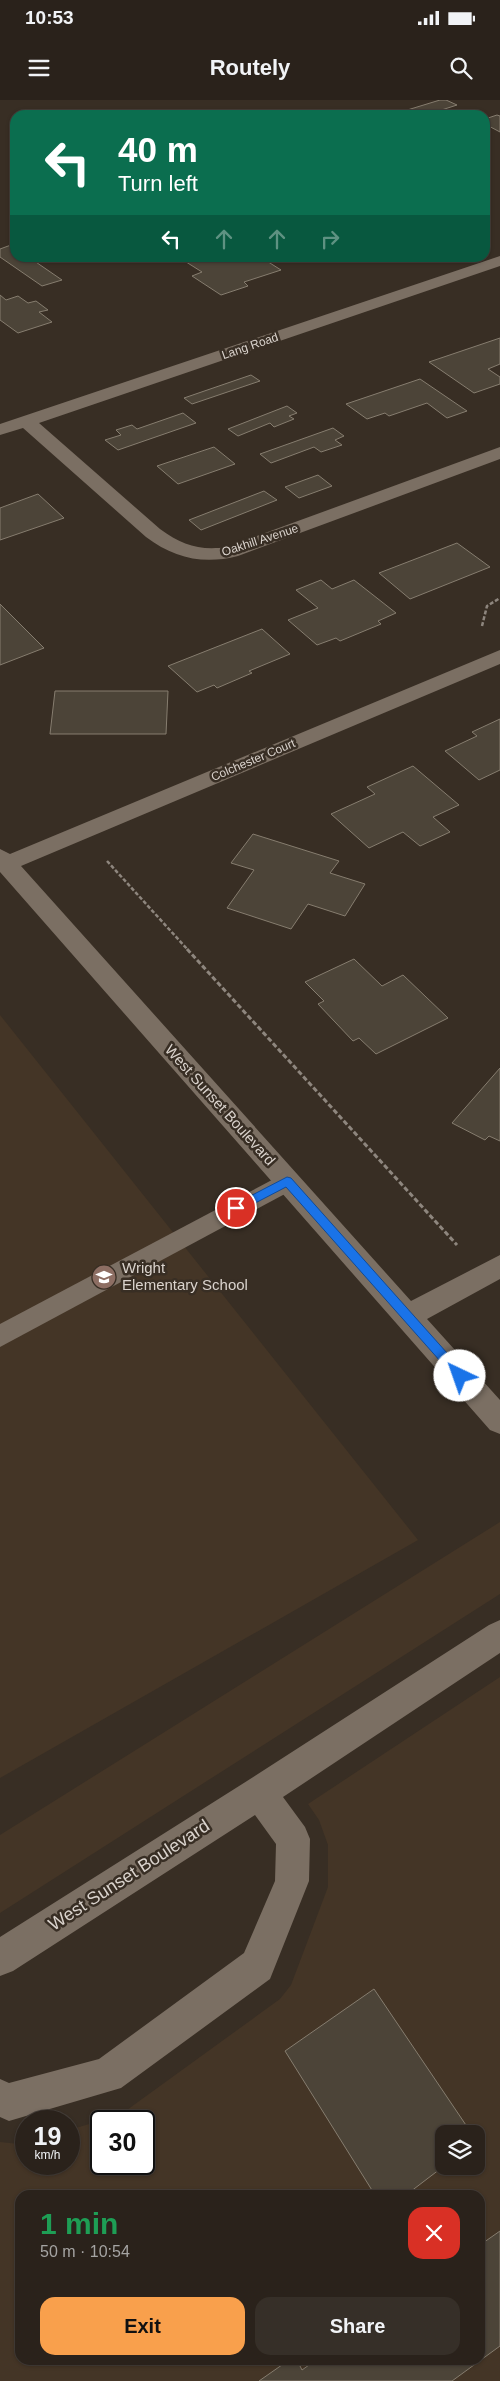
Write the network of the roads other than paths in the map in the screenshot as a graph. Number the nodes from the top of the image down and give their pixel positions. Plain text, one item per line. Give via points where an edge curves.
1 (500, 261) edge
2 (26, 421) junction
3 (0, 430) edge
4 (500, 453) edge
5 (500, 656) edge
6 (3, 860) edge
7 (287, 1181) junction
8 (492, 1270) edge
9 (407, 1316) junction
10 (0, 1336) edge
11 (500, 1421) edge
12 (500, 1635) edge
13 (259, 1793) junction
14 (0, 1958) edge
15 (0, 2098) edge

1 - 2 street, Lang Road
2 - 3 street, Lang Road
2 - 4 street, Oakhill Avenue via 172,548 212,555 231,552
5 - 6 street, Colchester Court
6 - 7 street, West Sunset Boulevard
7 - 9 street, West Sunset Boulevard
7 - 10 lane
8 - 9 street
9 - 11 street, West Sunset Boulevard
12 - 13 street, West Sunset Boulevard
13 - 14 street, West Sunset Boulevard
13 - 15 street via 293,1839 292,1881 257,1966 108,2075 8,2102

